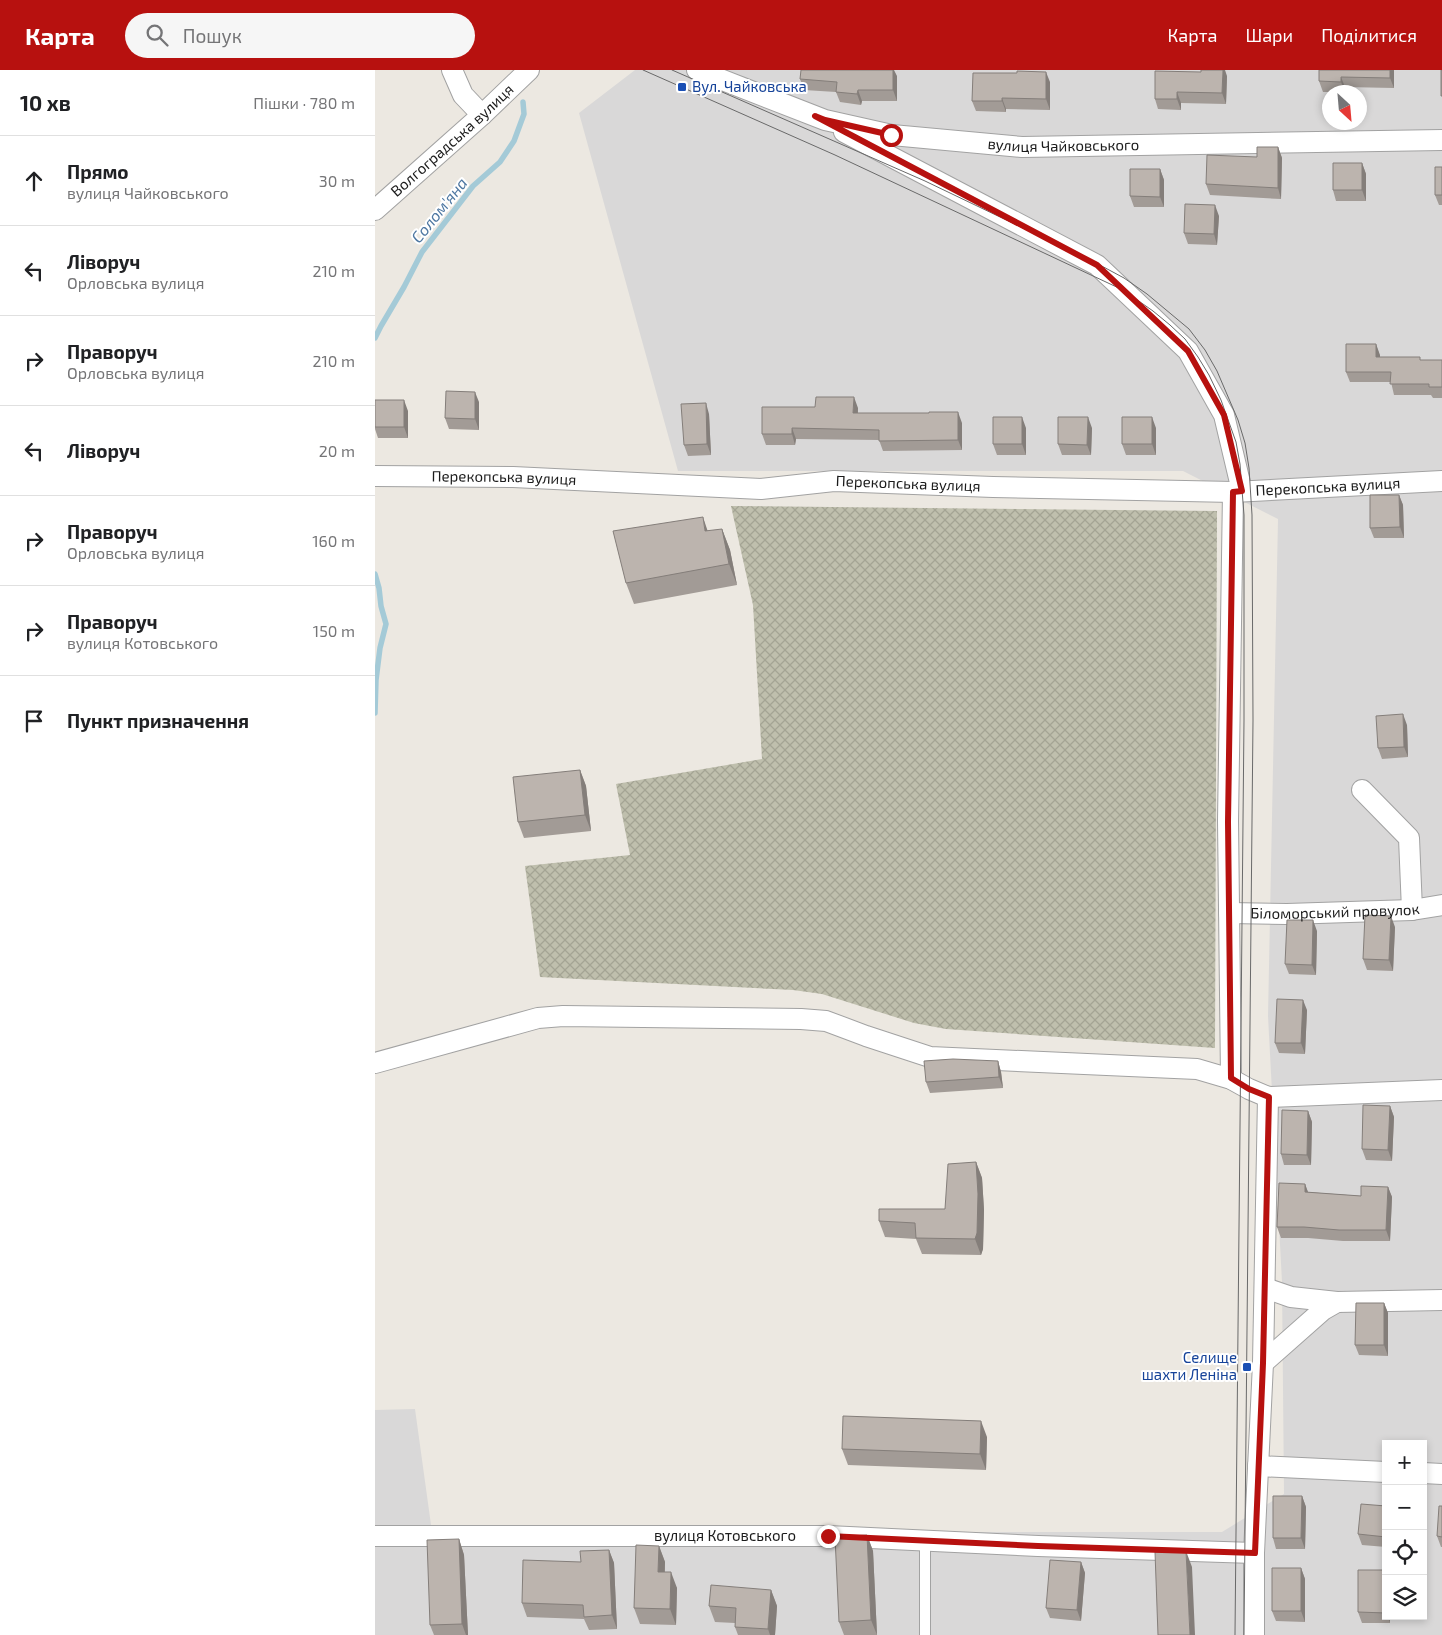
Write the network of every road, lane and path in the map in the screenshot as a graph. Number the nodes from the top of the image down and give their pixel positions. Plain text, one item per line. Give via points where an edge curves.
1 (452, 70) edge
2 (529, 70) edge
3 (697, 70) edge
4 (482, 115) junction
5 (815, 116) junction
6 (1442, 140) edge
7 (375, 210) edge
8 (375, 476) edge
9 (1442, 481) edge
10 (1238, 491) junction
11 (1362, 790) dead end
12 (1442, 905) edge
13 (1412, 910) junction
14 (1229, 914) junction
15 (375, 1063) edge
16 (1231, 1078) junction
17 (1442, 1090) edge
18 (1269, 1097) junction
19 (1265, 1288) junction
20 (1442, 1300) edge
21 (1337, 1302) junction
22 (1263, 1363) junction
23 (1258, 1466) junction
24 (1382, 1472) edge
25 (1427, 1473) edge
26 (1442, 1474) edge
27 (375, 1536) edge
28 (925, 1540) junction
29 (1255, 1553) junction
30 (925, 1635) edge
31 (1254, 1635) edge

1 - 4 street via 463,95
2 - 4 street, Волгоградська вулиця
3 - 5 street, вулиця Чайковського
4 - 7 street, Волгоградська вулиця
5 - 6 street, вулиця Чайковського via 891,135 1022,147
5 - 10 street via 1097,265 1188,351 1224,415
8 - 10 street, Перекопська вулиця via 513,477 761,489 834,481
9 - 10 street, Перекопська вулиця
10 - 14 street via 1228,822
11 - 13 street via 1409,838
12 - 13 street, Біломорський провулок
13 - 14 street, Біломорський провулок
14 - 16 street
15 - 16 street via 538,1018 801,1019 826,1021 930,1057 1197,1069
16 - 18 street
17 - 18 street
18 - 19 street
19 - 21 street via 1291,1297
19 - 22 street
20 - 21 street
21 - 22 street via 1323,1310
22 - 23 street
23 - 24 street
23 - 29 street
25 - 26 street
27 - 28 street, вулиця Котовського via 828,1536
28 - 29 street, вулиця Котовського
28 - 30 lane
29 - 31 street

